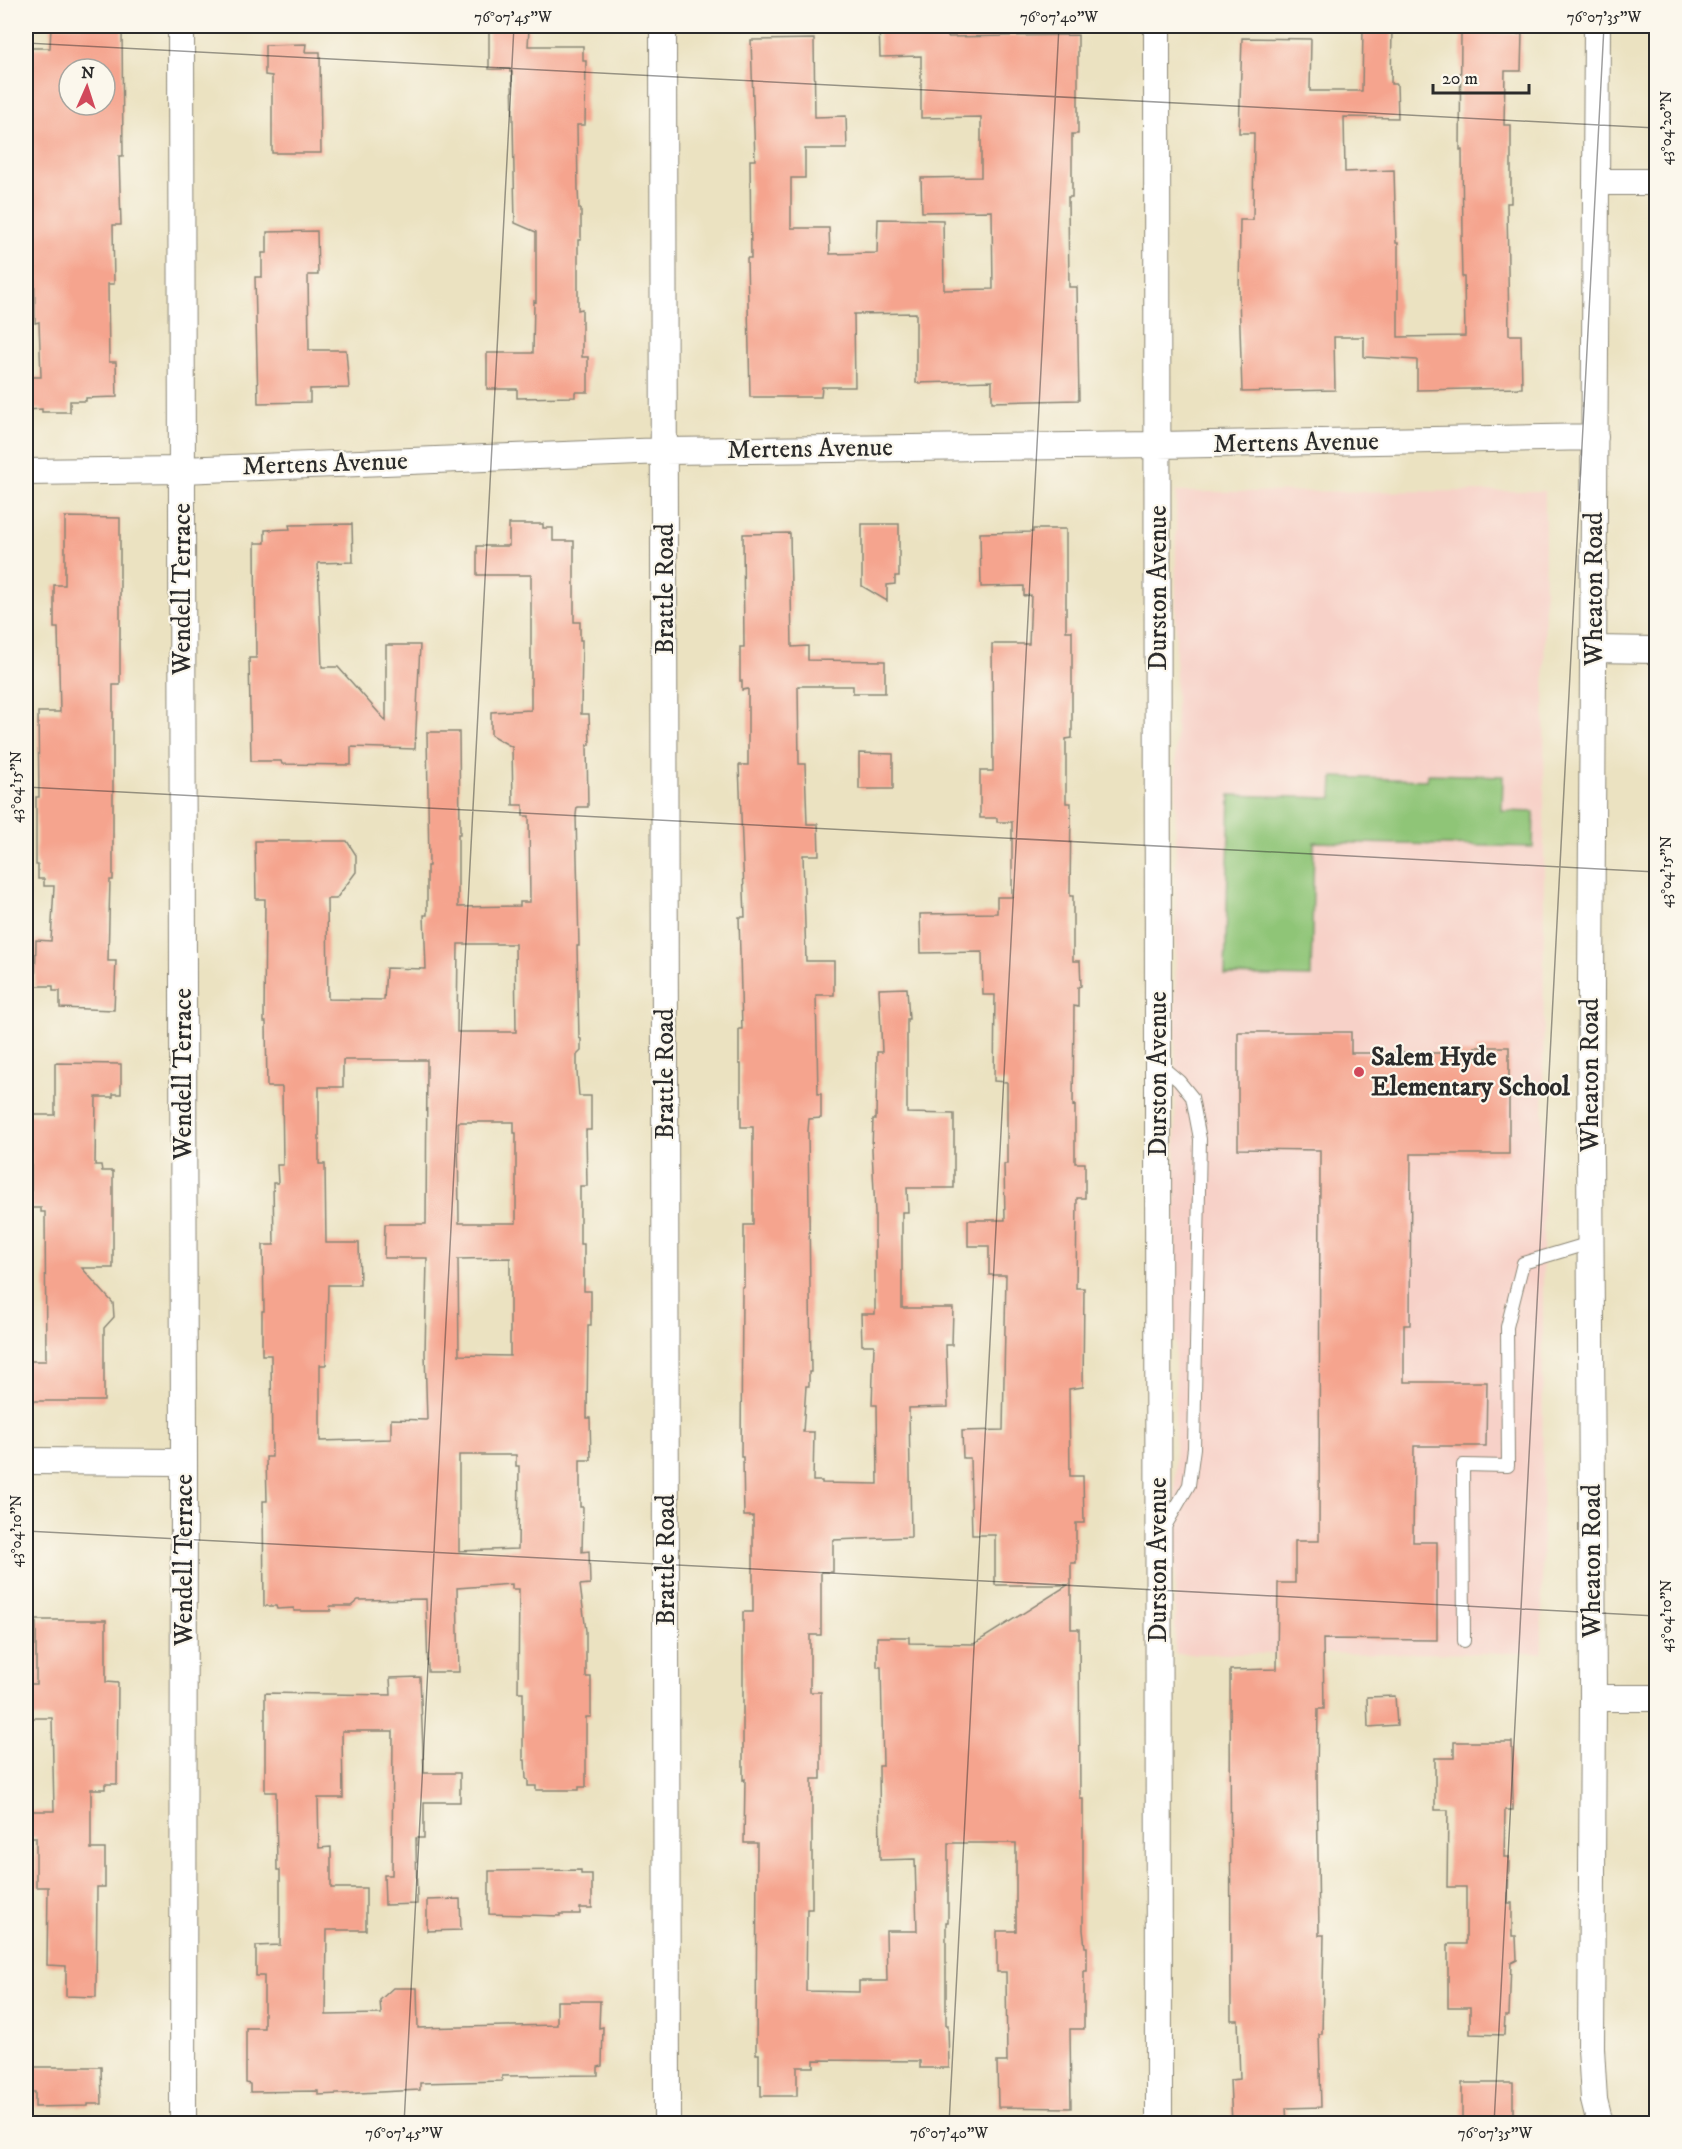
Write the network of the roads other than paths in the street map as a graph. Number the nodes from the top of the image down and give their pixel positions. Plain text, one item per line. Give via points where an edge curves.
1 (181, 26) edge
2 (663, 26) edge
3 (1157, 26) edge
4 (1597, 26) edge
5 (1596, 182) junction
6 (1656, 182) edge
7 (1595, 437) junction
8 (1158, 445) junction
9 (664, 451) junction
10 (182, 470) junction
11 (26, 472) edge
12 (1594, 650) junction
13 (1656, 650) edge
14 (1158, 1063) junction
15 (1590, 1243) junction
16 (26, 1461) edge
17 (184, 1462) junction
18 (1158, 1539) junction
19 (1464, 1641) dead end
20 (1593, 1698) junction
21 (1656, 1698) edge
22 (183, 2124) edge
23 (667, 2124) edge
24 (1159, 2124) edge
25 (1600, 2124) edge

1 - 10 street, Wendell Terrace
2 - 9 street, Brattle Road
3 - 8 street, Durston Avenue
4 - 5 street, Wheaton Road
5 - 6 street
5 - 7 street, Wheaton Road
7 - 8 street, Mertens Avenue
7 - 12 street, Wheaton Road
8 - 9 street, Mertens Avenue
8 - 14 street, Durston Avenue
9 - 10 street, Mertens Avenue
9 - 23 street, Brattle Road
10 - 11 street, Mertens Avenue
10 - 17 street, Wendell Terrace
12 - 13 street
12 - 15 street, Wheaton Road
14 - 18 street, Durston Avenue
14 - 18 lane via 1192,1097 1200,1139 1194,1448 1189,1485
15 - 19 lane via 1523,1263 1508,1327 1508,1466 1463,1465
15 - 20 street, Wheaton Road
16 - 17 street
17 - 22 street, Wendell Terrace
18 - 24 street, Durston Avenue
20 - 21 street
20 - 25 street, Wheaton Road via 1591,2048 1594,2100

